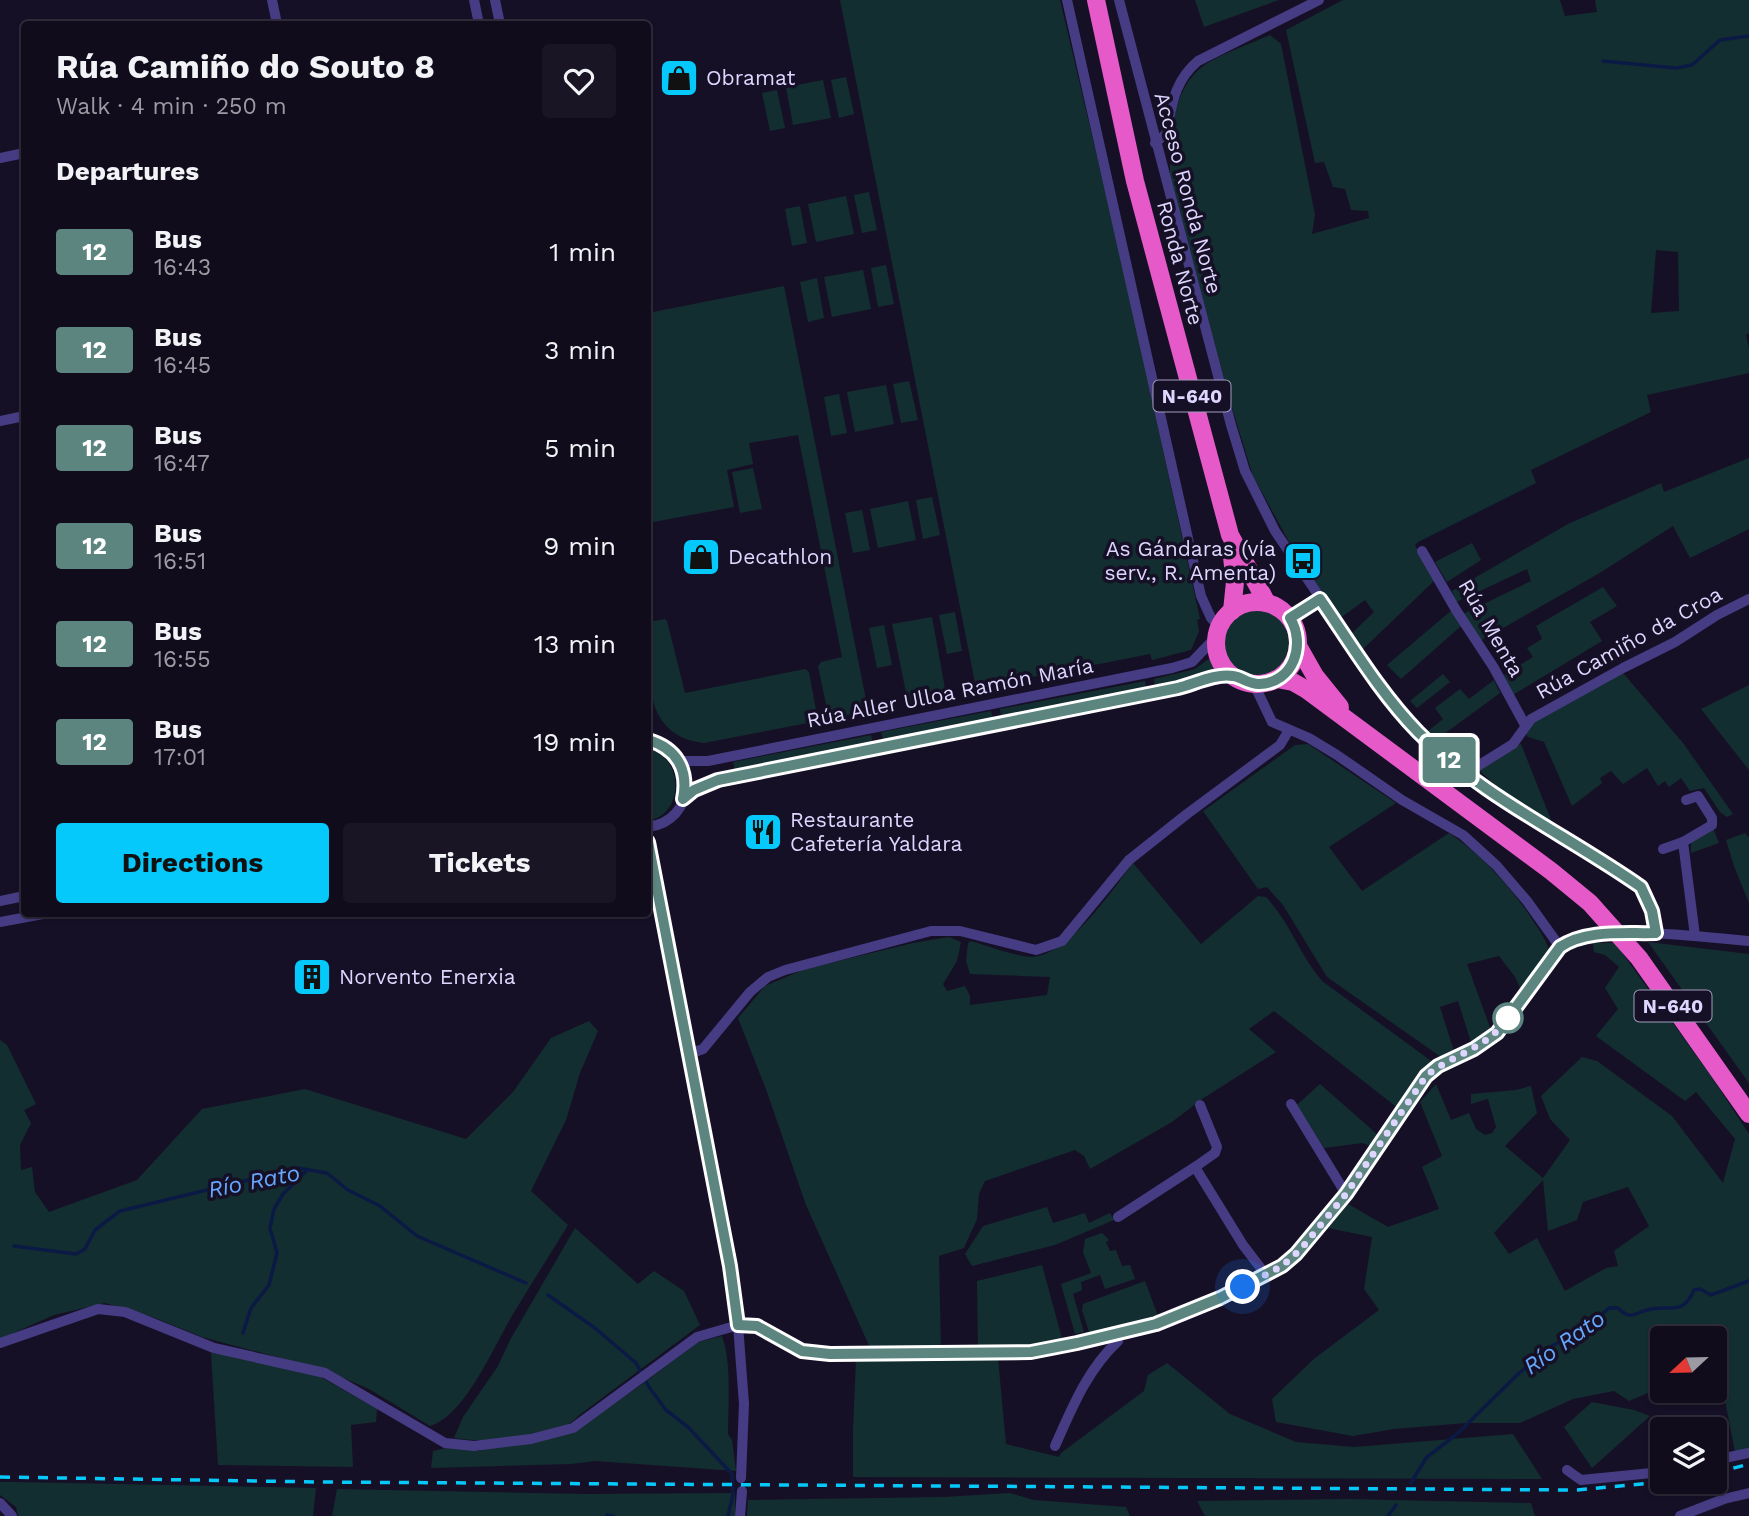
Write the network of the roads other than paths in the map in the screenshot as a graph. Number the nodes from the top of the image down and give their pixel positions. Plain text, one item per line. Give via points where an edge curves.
1 (272, 0) edge
2 (474, 0) edge
3 (495, 0) edge
4 (1067, 0) edge
5 (1096, 0) edge
6 (1119, 0) edge
7 (1319, 0) edge
8 (276, 21) edge
9 (478, 21) edge
10 (499, 21) edge
11 (1155, 143) junction
12 (21, 154) edge
13 (0, 158) edge
14 (21, 417) edge
15 (0, 421) edge
16 (1230, 535) junction
17 (1422, 551) dead end
18 (1320, 599) junction
19 (1749, 599) edge
20 (1267, 603) junction
21 (1232, 611) junction
22 (1290, 618) junction
23 (1219, 631) junction
24 (1298, 646) junction
25 (1233, 676) junction
26 (1277, 679) junction
27 (1254, 684) junction
28 (1353, 723) junction
29 (1525, 725) junction
30 (1289, 730) junction
31 (651, 740) edge
32 (680, 761) junction
33 (1465, 774) junction
34 (683, 799) junction
35 (1686, 800) dead end
36 (651, 826) edge
37 (1683, 842) junction
38 (1663, 849) dead end
39 (651, 858) edge
40 (21, 897) edge
41 (0, 901) edge
42 (27, 917) edge
43 (0, 922) edge
44 (1652, 933) junction
45 (1695, 936) junction
46 (1749, 941) edge
47 (1560, 947) junction
48 (689, 1054) junction
49 (1291, 1104) dead end
50 (1200, 1105) dead end
51 (1749, 1114) edge
52 (1195, 1167) junction
53 (1346, 1194) junction
54 (1118, 1217) dead end
55 (1266, 1275) junction
56 (738, 1325) junction
57 (1116, 1335) junction
58 (0, 1343) edge
59 (1055, 1446) dead end
60 (1749, 1453) edge
61 (1727, 1458) edge
62 (1566, 1470) dead end
63 (1650, 1473) edge
64 (741, 1478) dead end
65 (742, 1491) dead end
66 (1749, 1493) edge
67 (0, 1503) edge
68 (12, 1516) edge
69 (740, 1516) edge
70 (1680, 1516) edge

1 - 8 street
2 - 9 street
3 - 10 street
4 - 23 street via 1201,596
5 - 16 highway, Ronda Norte / N-640 via 1135,181
6 - 11 street, Acceso Ronda Norte
7 - 11 street via 1198,61 1177,87 1166,134
11 - 18 street, Acceso Ronda Norte via 1245,471 1275,531
12 - 13 street
14 - 15 street
16 - 20 highway, Ronda Norte / N-640
16 - 21 highway, Ronda Norte / N-640 via 1235,582
17 - 29 street, Rúa Menta
18 - 22 street
18 - 33 street, Acceso Ronda Norte via 1391,701
19 - 29 street, Rúa Camiño da Croa
20 - 21 highway via 1249,603
20 - 22 highway, Ronda Norte / N-640
21 - 23 highway
22 - 24 highway, N-640
23 - 25 highway via 1220,658
23 - 32 street, Rúa Aller Ulloa Ramón María via 1192,662 1172,668 708,761
24 - 26 highway via 1295,659
24 - 28 highway, N-640 via 1315,676
25 - 27 highway
25 - 34 street, Rúa Aller Ulloa Ramón María via 718,780
26 - 27 highway
26 - 28 highway, N-640 via 1307,690
27 - 30 street via 1272,722
28 - 51 highway, N-640 via 1590,903 1639,958
29 - 33 street, Rúa Camiño da Croa via 1513,744
30 - 47 street via 1463,835 1497,866
30 - 48 street via 1280,745 1129,860 1062,941 1036,950 960,931 930,931 785,970 759,984 703,1049
31 - 32 street
32 - 34 street
33 - 44 street, Acceso Ronda Norte via 1641,887 1652,911
34 - 36 street, Rúa Aller Ulloa Ramón María via 666,821
35 - 37 street via 1698,796 1712,825
37 - 38 street
37 - 45 street
39 - 48 street
40 - 41 street
42 - 43 street
44 - 45 street
44 - 47 street via 1590,936
45 - 46 street
47 - 53 street via 1497,1033 1426,1076
48 - 56 street
49 - 53 street
50 - 52 street via 1217,1147
52 - 54 street
52 - 55 street
53 - 55 street via 1296,1254
55 - 57 street via 1220,1298
56 - 57 street via 757,1326 802,1351 830,1354 1031,1352
56 - 58 street via 696,1337 573,1427 474,1446 445,1443 325,1373 214,1348 125,1312 98,1309
56 - 64 street via 744,1404
57 - 59 street via 1118,1341 1101,1357 1077,1397
60 - 61 street
62 - 63 street via 1581,1480
65 - 69 street
66 - 70 street
67 - 68 street

